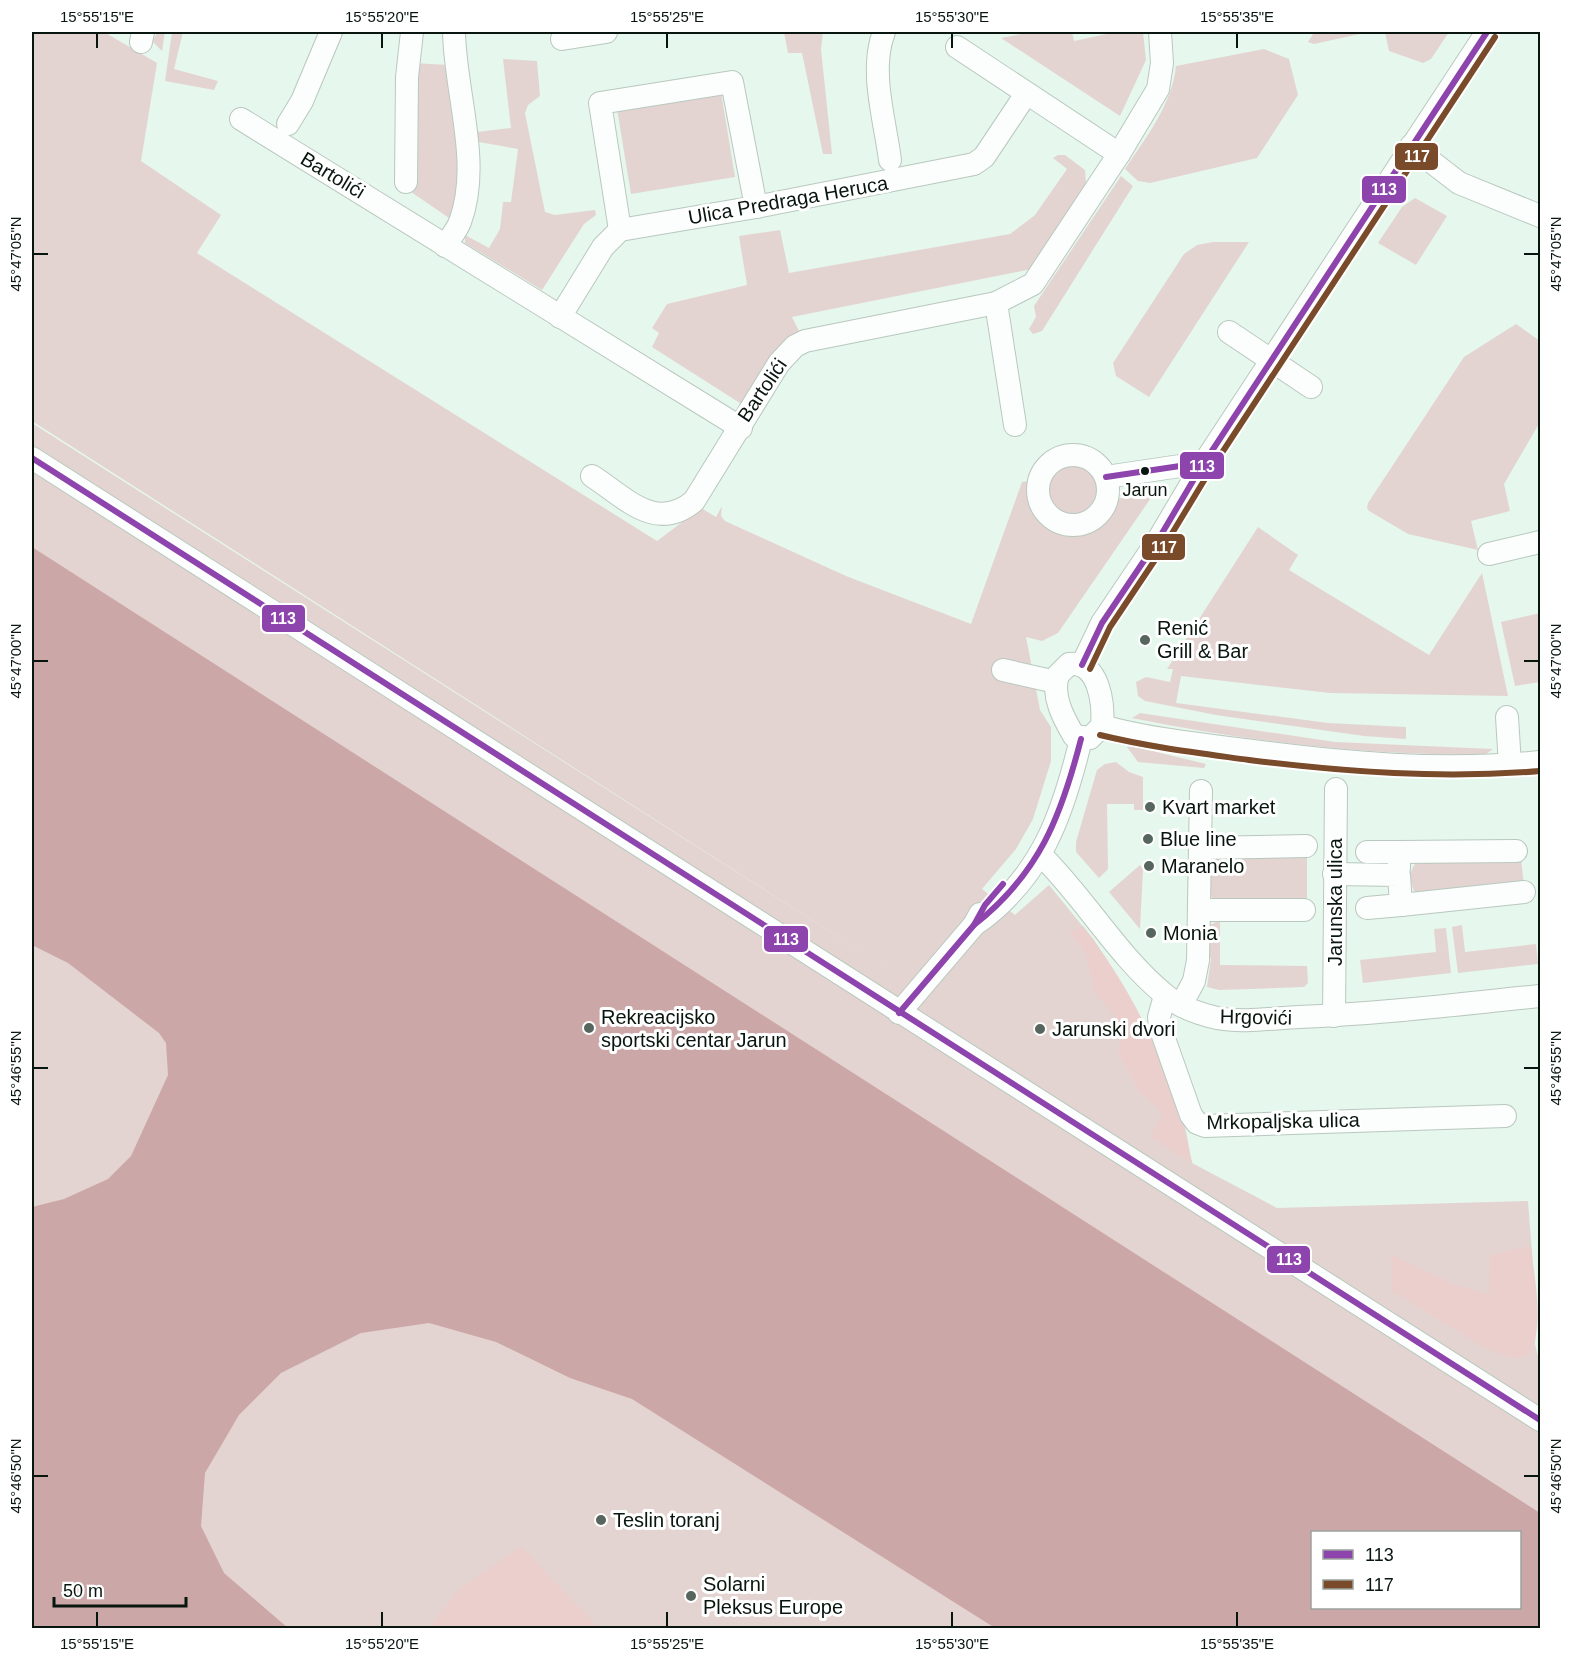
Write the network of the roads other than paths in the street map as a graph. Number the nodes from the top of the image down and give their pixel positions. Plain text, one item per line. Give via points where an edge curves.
1 (331, 32) edge
2 (412, 32) edge
3 (454, 32) edge
4 (606, 32) edge
5 (885, 32) edge
6 (1160, 32) edge
7 (1487, 32) edge
8 (561, 36) edge
9 (957, 46) dead end
10 (1026, 94) junction
11 (241, 119) dead end
12 (288, 124) dead end
13 (1411, 146) junction
14 (1119, 154) junction
15 (890, 160) dead end
16 (406, 182) dead end
17 (756, 207) junction
18 (1540, 216) edge
19 (620, 230) junction
20 (445, 246) junction
21 (996, 303) junction
22 (560, 317) junction
23 (1229, 332) dead end
24 (1272, 360) junction
25 (1311, 387) dead end
26 (1015, 425) dead end
27 (741, 428) junction
28 (32, 458) edge
29 (1200, 469) junction
30 (592, 476) dead end
31 (1106, 477) dead end
32 (1540, 542) edge
33 (1489, 554) dead end
34 (1083, 665) junction
35 (1003, 670) dead end
36 (1056, 682) junction
37 (1507, 717) dead end
38 (1102, 726) junction
39 (1081, 739) junction
40 (1540, 762) edge
41 (1510, 765) junction
42 (1336, 789) dead end
43 (1201, 790) dead end
44 (1306, 846) dead end
45 (1201, 848) junction
46 (1516, 851) dead end
47 (1367, 852) dead end
48 (1399, 852) junction
49 (1040, 854) junction
50 (1335, 874) junction
51 (1399, 875) junction
52 (1524, 892) dead end
53 (1401, 905) junction
54 (1367, 908) dead end
55 (1200, 910) junction
56 (1304, 910) dead end
57 (1540, 996) edge
58 (1173, 1000) junction
59 (899, 1013) junction
60 (1334, 1016) junction
61 (1505, 1116) dead end
62 (1540, 1420) edge

1 - 12 street
2 - 16 street via 407,77
3 - 20 street via 454,65 469,154 460,222
4 - 8 street
5 - 15 street via 878,68
6 - 14 street, Bartolići via 1162,63 1158,89
7 - 13 street
9 - 10 street
10 - 14 street
10 - 17 street, Ulica Predraga Heruca via 984,157 974,164
11 - 20 street, Bartolići
13 - 18 street via 1459,183
13 - 24 street
14 - 21 street, Bartolići via 1033,284
17 - 19 street, Ulica Predraga Heruca
17 - 19 street via 732,82 600,103
19 - 22 street via 603,247
20 - 22 street, Bartolići
21 - 26 street
21 - 27 street, Bartolići via 805,341 779,363
22 - 27 street, Bartolići
23 - 24 street
24 - 25 street
24 - 29 street
27 - 30 street via 694,501 673,515 649,513
28 - 59 street
29 - 31 street via 1180,466
29 - 34 street via 1102,623
32 - 33 street
34 - 36 street via 1069,664
34 - 38 street via 1097,684
35 - 36 street
36 - 39 street via 1064,719 1074,736
37 - 41 street
38 - 39 street via 1095,736
38 - 41 street via 1196,744 1346,762
39 - 49 street via 1059,819
40 - 41 street
42 - 50 street, Jarunska ulica
43 - 45 street, Mrkopaljska ulica
44 - 45 street
45 - 55 street, Mrkopaljska ulica
46 - 48 street
47 - 48 street
48 - 51 street
49 - 58 street, Hrgovići via 1123,953
49 - 59 street via 1018,869 993,896 974,926
50 - 51 street
50 - 60 street, Jarunska ulica
51 - 53 street
52 - 53 street
53 - 54 street
55 - 56 street
55 - 58 street, Mrkopaljska ulica via 1194,981
57 - 60 street, Hrgovići
58 - 60 street, Hrgovići via 1220,1018
58 - 61 street, Mrkopaljska ulica via 1160,1017 1160,1027 1191,1115 1205,1126
59 - 62 street

